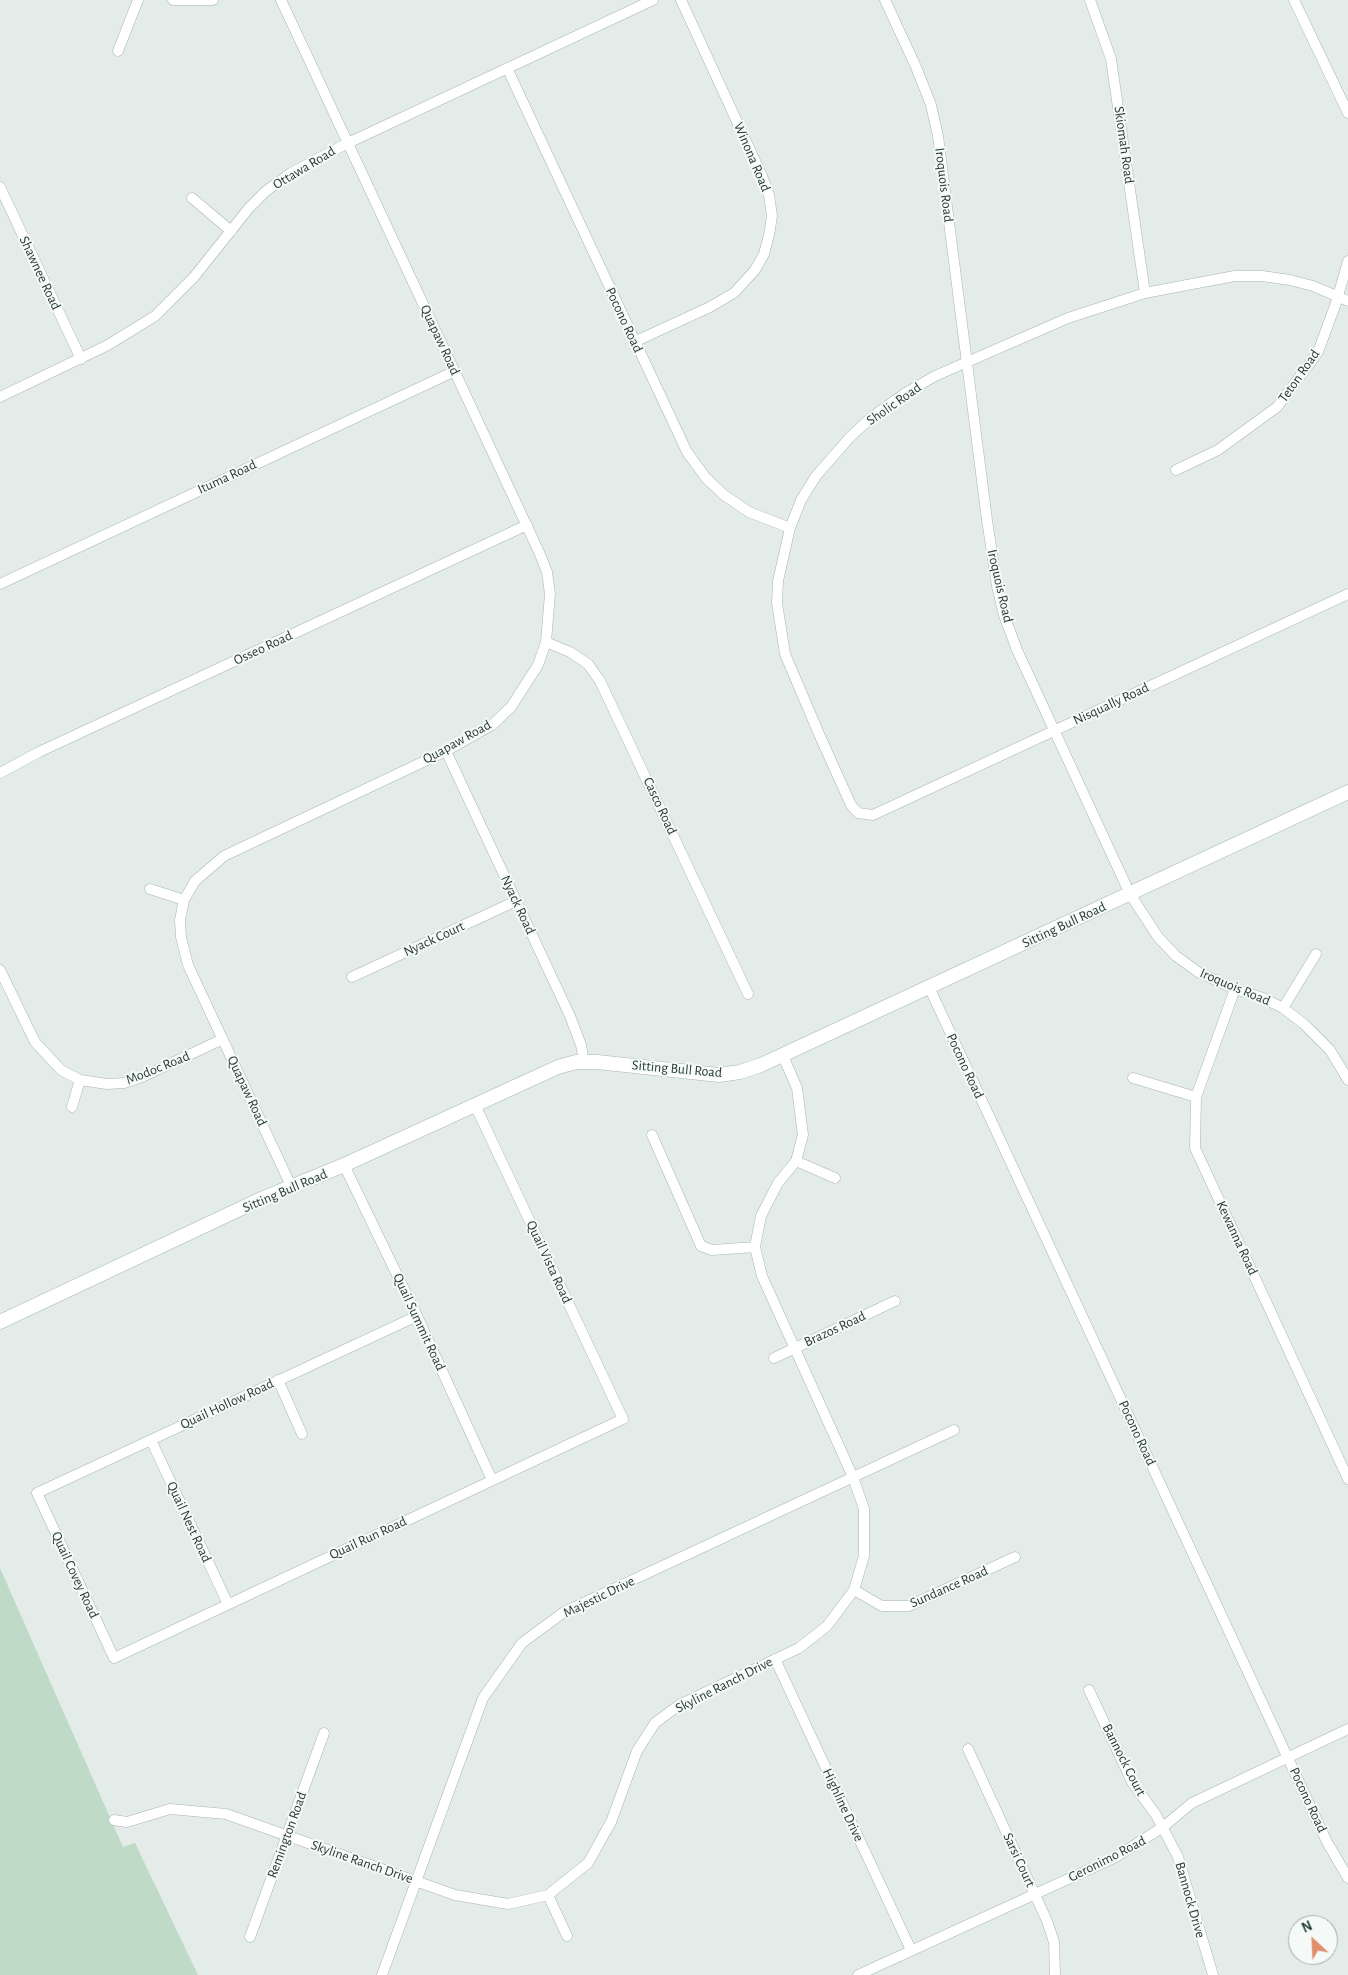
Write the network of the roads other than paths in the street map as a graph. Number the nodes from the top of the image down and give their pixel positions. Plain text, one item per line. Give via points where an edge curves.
1 (138, 0) edge
2 (172, 0) edge
3 (213, 0) edge
4 (280, 0) edge
5 (653, 0) edge
6 (681, 0) edge
7 (885, 0) edge
8 (1090, 0) edge
9 (1294, 0) edge
10 (118, 51) dead end
11 (507, 68) junction
12 (1348, 112) edge
13 (348, 143) junction
14 (0, 187) edge
15 (192, 198) dead end
16 (231, 231) junction
17 (1348, 261) edge
18 (1145, 293) junction
19 (1338, 295) junction
20 (1348, 301) edge
21 (634, 342) junction
22 (81, 359) junction
23 (967, 362) junction
24 (455, 370) junction
25 (0, 397) edge
26 (1176, 470) dead end
27 (527, 525) junction
28 (790, 528) junction
29 (0, 584) edge
30 (1348, 594) edge
31 (546, 642) junction
32 (1055, 730) junction
33 (446, 751) junction
34 (0, 774) edge
35 (1348, 792) edge
36 (873, 815) joint
37 (150, 889) dead end
38 (1130, 894) junction
39 (184, 900) junction
40 (516, 901) junction
41 (1316, 954) dead end
42 (0, 970) edge
43 (352, 977) dead end
44 (928, 987) junction
45 (1235, 988) junction
46 (748, 994) dead end
47 (1283, 1008) junction
48 (223, 1039) junction
49 (782, 1056) junction
50 (584, 1062) junction
51 (1134, 1078) dead end
52 (80, 1080) junction
53 (1348, 1080) edge
54 (1196, 1097) junction
55 (475, 1105) junction
56 (72, 1107) dead end
57 (652, 1135) dead end
58 (796, 1161) junction
59 (344, 1165) junction
60 (835, 1178) dead end
61 (291, 1186) junction
62 (755, 1247) junction
63 (895, 1301) dead end
64 (417, 1316) junction
65 (0, 1322) edge
66 (794, 1348) junction
67 (774, 1358) dead end
68 (278, 1380) junction
69 (624, 1420) joint
70 (954, 1430) dead end
71 (302, 1434) dead end
72 (151, 1440) junction
73 (853, 1477) junction
74 (1348, 1479) edge
75 (492, 1480) junction
76 (36, 1493) joint
77 (1015, 1557) dead end
78 (854, 1590) junction
79 (228, 1604) junction
80 (114, 1658) joint
81 (775, 1659) junction
82 (1090, 1690) dead end
83 (1348, 1729) edge
84 (324, 1733) dead end
85 (968, 1749) dead end
86 (1288, 1758) junction
87 (114, 1820) dead end
88 (1163, 1827) junction
89 (286, 1836) junction
90 (1348, 1878) edge
91 (417, 1882) junction
92 (1035, 1894) junction
93 (548, 1895) junction
94 (567, 1936) dead end
95 (250, 1937) dead end
96 (911, 1950) junction
97 (382, 1975) edge
98 (858, 1975) edge
99 (1055, 1975) edge
100 (1213, 1975) edge

1 - 10 street
2 - 3 street
4 - 13 street, Quapaw Road
5 - 11 street, Ottawa Road
6 - 21 street, Winona Road via 762,176 772,216 770,236 755,270 734,293
7 - 23 street, Iroquois Road via 931,105
8 - 18 street, Skiomah Road via 1111,59
9 - 12 street
11 - 13 street, Ottawa Road
11 - 21 street, Pocono Road
13 - 16 street, Ottawa Road via 266,191
13 - 24 street, Quapaw Road
14 - 22 street, Shawnee Road
15 - 16 street
16 - 22 street, Ottawa Road via 176,297 155,316 129,334
17 - 19 street, Teton Road
18 - 19 street, Sholic Road via 1235,276 1262,276 1290,280
18 - 23 street, Sholic Road via 1068,318
19 - 20 street, Sholic Road
19 - 26 street, Teton Road via 1318,352 1278,407 1218,450
21 - 28 street, Pocono Road via 674,428 706,478 749,512
22 - 25 street, Ottawa Road
23 - 28 street, Sholic Road via 904,394 851,436 816,476 801,500
23 - 32 street, Iroquois Road via 987,520 1004,615
24 - 27 street, Quapaw Road
24 - 29 street, Ituma Road
27 - 31 street, Quapaw Road via 547,572 550,594
27 - 34 street, Osseo Road via 39,752
28 - 36 street, Sholic Road via 777,595 785,654 851,805 858,813
30 - 32 street, Nisqually Road
31 - 33 street, Quapaw Road via 538,665 511,707 492,725
31 - 46 street, Casco Road via 588,664 600,681
32 - 36 street, Nisqually Road
32 - 38 street, Iroquois Road
33 - 39 street, Quapaw Road via 224,856 195,881
33 - 40 street, Nyack Road
35 - 38 street, Sitting Bull Road
37 - 39 street
38 - 44 street, Sitting Bull Road
38 - 45 street, Iroquois Road via 1176,956 1198,972
39 - 48 street, Quapaw Road via 180,920 183,947
40 - 43 street, Nyack Court
40 - 50 street, Nyack Road via 570,1016
41 - 47 street
42 - 52 street, Modoc Road via 35,1042 61,1070
44 - 49 street, Sitting Bull Road
44 - 86 street, Pocono Road
45 - 47 street, Iroquois Road
45 - 54 street, Kewanna Road
47 - 53 street, Iroquois Road via 1330,1050
48 - 52 street, Modoc Road via 124,1083
48 - 61 street, Quapaw Road
49 - 50 street, Sitting Bull Road via 746,1071 719,1076
49 - 58 street, Skyline Ranch Drive via 797,1088 800,1104 803,1135
50 - 55 street, Sitting Bull Road via 547,1071
51 - 54 street
52 - 56 street
54 - 74 street, Kewanna Road via 1195,1148
55 - 59 street, Sitting Bull Road
55 - 69 street, Quail Vista Road
57 - 62 street via 701,1246 712,1250
58 - 60 street
58 - 62 street, Skyline Ranch Drive via 778,1183 761,1216
59 - 61 street, Sitting Bull Road
59 - 64 street, Quail Summit Road
61 - 65 street, Sitting Bull Road
62 - 66 street, Skyline Ranch Drive via 762,1276
63 - 66 street, Brazos Road
64 - 68 street, Quail Hollow Road
64 - 75 street, Quail Summit Road
66 - 67 street, Brazos Road
66 - 73 street, Skyline Ranch Drive
68 - 71 street
68 - 72 street, Quail Hollow Road
69 - 75 street, Quail Run Road
70 - 73 street, Majestic Drive
72 - 76 street, Quail Hollow Road
72 - 79 street, Quail Nest Road
73 - 78 street, Skyline Ranch Drive via 864,1509 864,1556
73 - 91 street, Majestic Drive via 564,1612 522,1644 484,1698
75 - 79 street, Quail Run Road
76 - 80 street, Quail Covey Road
77 - 78 street, Sundance Road via 909,1606 882,1606
78 - 81 street, Skyline Ranch Drive via 827,1626 799,1648
79 - 80 street, Quail Run Road
81 - 93 street, Skyline Ranch Drive via 679,1705 655,1723 637,1751 611,1822 588,1863
81 - 96 street, Highline Drive
82 - 88 street, Bannock Court via 1132,1782
83 - 86 street, Geronimo Road
84 - 89 street, Remington Road
85 - 92 street, Sarsi Court
86 - 88 street, Geronimo Road via 1192,1803
86 - 90 street, Pocono Road via 1327,1842
87 - 89 street, Skyline Ranch Drive via 127,1822 170,1809 226,1814
88 - 92 street, Geronimo Road via 1114,1858
88 - 100 street, Bannock Drive via 1181,1864
89 - 91 street, Skyline Ranch Drive
89 - 95 street, Remington Road
91 - 93 street, Skyline Ranch Drive via 455,1895 508,1904
91 - 97 street, Majestic Drive
92 - 96 street, Geronimo Road
92 - 99 street, Sarsi Court via 1054,1942
93 - 94 street
96 - 98 street, Geronimo Road

